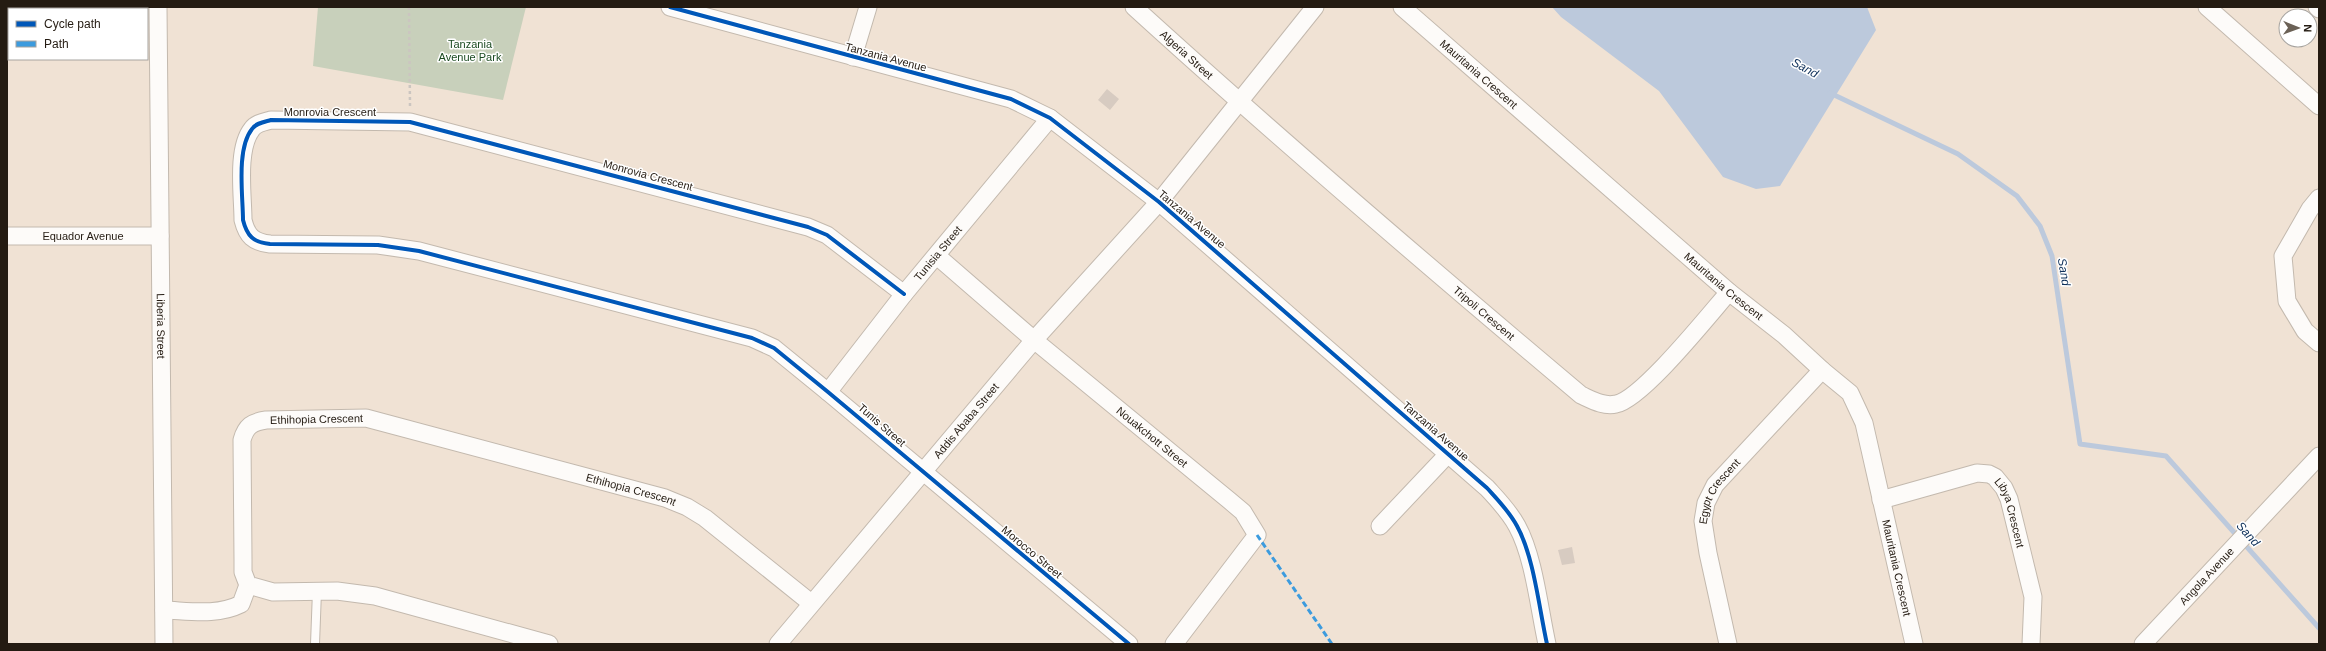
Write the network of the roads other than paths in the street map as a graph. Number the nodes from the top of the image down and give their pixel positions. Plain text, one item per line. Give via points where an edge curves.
1 (158, 7) edge
2 (670, 7) edge
3 (868, 7) edge
4 (1134, 7) edge
5 (1315, 7) edge
6 (1402, 7) edge
7 (2207, 7) edge
8 (853, 57) junction
9 (1238, 102) junction
10 (2319, 106) edge
11 (1050, 118) junction
12 (2319, 198) edge
13 (1160, 202) junction
14 (7, 236) edge
15 (160, 236) junction
16 (937, 256) junction
17 (1729, 292) junction
18 (904, 294) junction
19 (1034, 340) junction
20 (2319, 343) edge
21 (1822, 370) junction
22 (828, 392) junction
23 (1448, 454) junction
24 (2319, 456) edge
25 (923, 473) junction
26 (1881, 500) junction
27 (1380, 526) dead end
28 (248, 585) junction
29 (317, 591) junction
30 (810, 603) junction
31 (164, 610) junction
32 (164, 644) edge
33 (315, 644) edge
34 (549, 644) edge
35 (778, 644) edge
36 (1129, 644) edge
37 (1174, 644) edge
38 (1547, 644) edge
39 (1728, 644) edge
40 (1914, 644) edge
41 (2030, 644) edge
42 (2143, 644) edge

1 - 15 street, Liberia Street
2 - 8 street, Tanzania Avenue
3 - 8 street
4 - 9 street, Algeria Street
5 - 9 street
6 - 17 street, Mauritania Crescent
7 - 10 street
8 - 11 street, Tanzania Avenue via 1011,99
9 - 13 street
9 - 17 street, Tripoli Crescent via 1581,395 1593,401 1607,405 1617,404 1644,388
11 - 13 street, Tanzania Avenue
11 - 16 street, Tunisia Street
12 - 20 street via 2283,256 2287,301 2305,330
13 - 19 street, Addis Ababa Street
13 - 23 street, Tanzania Avenue
14 - 15 street, Equador Avenue
15 - 31 street, Liberia Street
16 - 18 street, Tunisia Street
16 - 19 street, Nouakchott Street
17 - 21 street, Mauritania Crescent via 1784,334
18 - 22 street, Tunisia Street
18 - 22 street, Monrovia Crescent via 827,235 808,227 410,122 271,120 252,129 243,151 243,220 245,230 252,239 270,244 378,245 418,251 752,338 774,348
19 - 25 street, Addis Ababa Street
19 - 37 street, Nouakchott Street via 1230,501 1242,512 1257,535
21 - 26 street, Mauritania Crescent via 1856,401 1864,423
21 - 39 street, Egypt Crescent via 1715,485 1706,503 1703,521
22 - 25 street, Tunis Street
23 - 27 street
23 - 38 street, Tanzania Avenue via 1505,507 1517,526 1525,546
24 - 42 street, Angola Avenue
25 - 30 street, Addis Ababa Street
25 - 36 street, Morocco Street
26 - 40 street, Mauritania Crescent
26 - 41 street, Libya Crescent via 1977,473 1989,474 2000,481 2008,499 2033,597
28 - 29 street via 273,592
28 - 30 street, Ethihopia Crescent via 243,572 242,440 245,430 253,422 266,420 366,418 665,498 687,507 705,518
28 - 31 street via 241,604 233,608 216,612
29 - 33 lane
29 - 34 street via 375,596
30 - 35 street, Addis Ababa Street
31 - 32 street, Liberia Street

